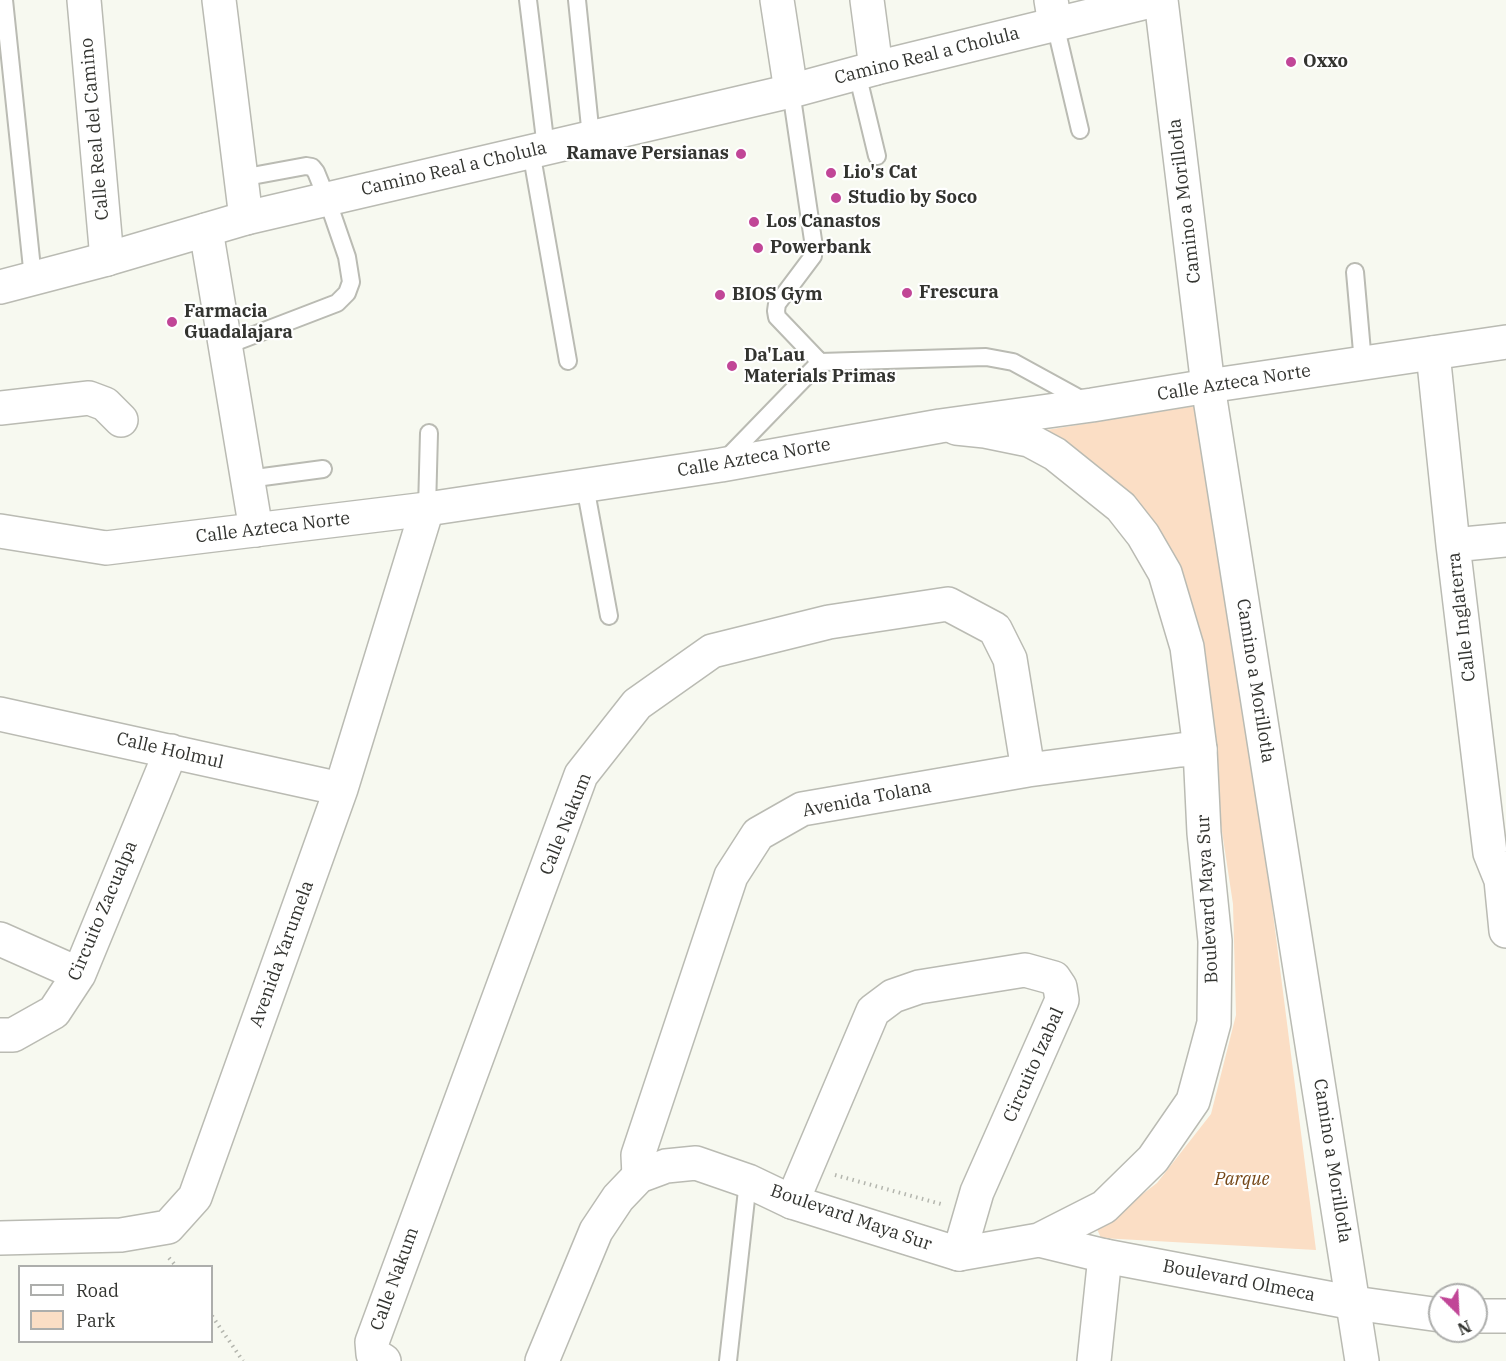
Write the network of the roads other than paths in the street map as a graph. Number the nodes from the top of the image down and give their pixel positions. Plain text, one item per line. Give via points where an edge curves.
1 (4, 0) edge
2 (84, 0) edge
3 (219, 0) edge
4 (528, 0) edge
5 (578, 0) edge
6 (777, 0) edge
7 (867, 0) edge
8 (1155, 0) edge
9 (1161, 0) edge
10 (1053, 12) edge
11 (866, 70) junction
12 (791, 91) junction
13 (1080, 130) dead end
14 (591, 137) junction
15 (538, 150) junction
16 (877, 156) dead end
17 (242, 178) junction
18 (327, 199) junction
19 (246, 218) junction
20 (206, 230) junction
21 (107, 259) junction
22 (1355, 272) dead end
23 (33, 278) junction
24 (0, 286) edge
25 (1506, 342) edge
26 (225, 346) junction
27 (1433, 353) junction
28 (568, 361) dead end
29 (820, 362) junction
30 (1363, 363) junction
31 (1208, 386) junction
32 (1092, 405) junction
33 (0, 408) edge
34 (121, 420) dead end
35 (940, 426) junction
36 (429, 433) dead end
37 (721, 465) junction
38 (323, 469) dead end
39 (248, 479) junction
40 (585, 486) junction
41 (427, 510) junction
42 (256, 530) junction
43 (0, 531) edge
44 (1506, 540) edge
45 (1453, 545) junction
46 (609, 616) dead end
47 (0, 714) edge
48 (1200, 749) junction
49 (171, 751) junction
50 (1029, 770) junction
51 (340, 789) junction
52 (1503, 880) edge
53 (1506, 931) edge
54 (0, 939) edge
55 (79, 974) junction
56 (0, 1035) edge
57 (639, 1176) junction
58 (748, 1181) junction
59 (792, 1202) junction
60 (0, 1238) edge
61 (1039, 1239) junction
62 (959, 1254) junction
63 (1105, 1256) junction
64 (1354, 1303) junction
65 (1428, 1313) edge
66 (1488, 1316) edge
67 (1506, 1316) edge
68 (378, 1357) edge
69 (542, 1361) edge
70 (728, 1361) edge
71 (1094, 1361) edge
72 (1362, 1361) edge

1 - 23 lane
2 - 21 street, Calle Real del Camino
3 - 17 street
4 - 15 lane
5 - 14 lane
6 - 12 street
7 - 11 street
8 - 10 street, Camino Real a Cholula
9 - 31 street, Camino a Morillotla
10 - 11 street, Camino Real a Cholula
10 - 13 lane
11 - 12 street, Camino Real a Cholula
11 - 16 lane
12 - 14 street, Camino Real a Cholula
12 - 29 lane via 814,248 813,256 777,304 776,311 777,317
14 - 15 street, Camino Real a Cholula
15 - 18 street, Camino Real a Cholula
15 - 28 lane
17 - 18 lane via 312,167
17 - 19 street
18 - 19 street, Camino Real a Cholula
18 - 26 lane via 347,256 351,282 346,292 337,303
19 - 20 street, Camino Real a Cholula
20 - 21 street, Camino Real a Cholula
20 - 26 street
21 - 23 street, Camino Real a Cholula
22 - 30 lane
23 - 24 street, Camino Real a Cholula
25 - 27 street, Calle Azteca Norte
26 - 39 street
27 - 30 street, Calle Azteca Norte
27 - 45 street, Calle Inglaterra
29 - 32 lane via 986,357 1013,362
29 - 37 lane
30 - 31 street, Calle Azteca Norte
31 - 32 street, Calle Azteca Norte
31 - 64 street, Camino a Morillotla
32 - 35 street, Calle Azteca Norte
33 - 34 street via 89,398 105,404
35 - 37 street, Calle Azteca Norte
35 - 48 street, Boulevard Maya Sur via 1029,440 1055,454 1092,483 1134,523 1165,573 1175,603 1187,647
36 - 41 lane
37 - 40 street, Calle Azteca Norte
38 - 39 lane
39 - 42 street
40 - 41 street, Calle Azteca Norte
40 - 46 lane
41 - 42 street, Calle Azteca Norte
41 - 51 street, Avenida Yarumela
42 - 43 street, Calle Azteca Norte via 106,548
44 - 45 street
45 - 52 street, Calle Inglaterra via 1490,853
47 - 49 street, Calle Holmul
48 - 50 street, Avenida Tolana
48 - 61 street, Boulevard Maya Sur via 1215,941 1214,1023 1193,1101 1154,1159 1104,1207
49 - 51 street, Calle Holmul
49 - 55 street, Circuito Zacualpa
50 - 57 street, Avenida Tolana via 802,809 758,834 730,876 638,1155
50 - 68 street, Calle Nakum via 1011,659 995,629 948,604 829,622 712,651 637,704 582,776 372,1342
51 - 60 street, Avenida Yarumela via 195,1197 168,1227 121,1235
52 - 53 street, Calle Inglaterra
54 - 55 street
55 - 56 street, Circuito Zacualpa via 54,1012 13,1035
57 - 58 street, Boulevard Maya Sur via 666,1166 696,1163
57 - 69 street, Boulevard Maya Sur via 596,1231
58 - 59 street, Boulevard Maya Sur
58 - 70 lane
59 - 62 street, Boulevard Maya Sur
59 - 62 street, Circuito Izabal via 873,1011 893,996 919,987 1025,970 1054,978 1062,1000 977,1192
61 - 62 street, Boulevard Maya Sur
61 - 63 street, Boulevard Olmeca
63 - 64 street, Boulevard Olmeca
63 - 71 street
64 - 65 street, Boulevard Olmeca
64 - 72 street, Camino a Morillotla
66 - 67 street

